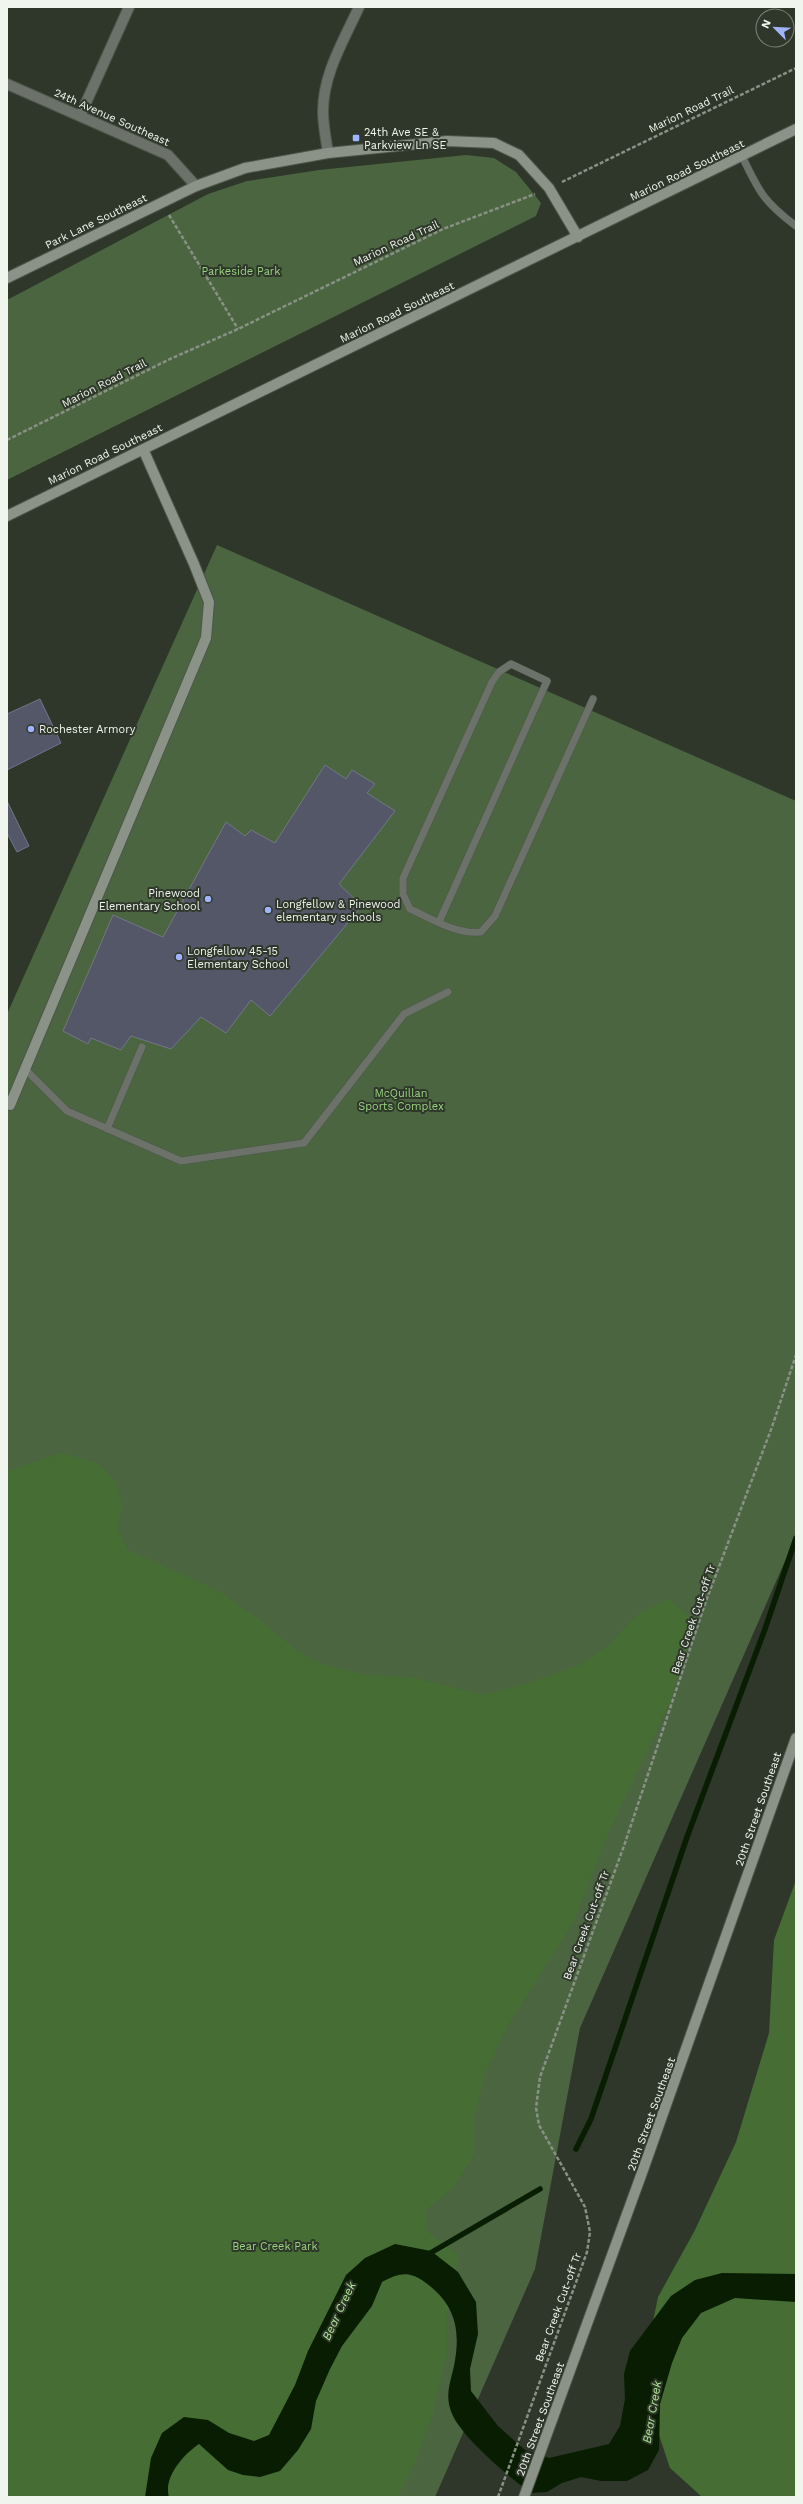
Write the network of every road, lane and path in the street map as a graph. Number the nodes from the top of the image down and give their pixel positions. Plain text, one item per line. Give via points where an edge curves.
1 (129, 7) edge
2 (359, 7) edge
3 (796, 68) edge
4 (7, 84) edge
5 (80, 116) junction
6 (796, 129) edge
7 (328, 153) junction
8 (742, 156) junction
9 (196, 186) junction
10 (549, 188) junction
11 (162, 202) junction
12 (796, 226) edge
13 (578, 237) junction
14 (7, 278) edge
15 (238, 329) junction
16 (7, 440) edge
17 (143, 449) junction
18 (7, 516) edge
19 (593, 699) dead end
20 (438, 922) junction
21 (448, 992) dead end
22 (142, 1047) dead end
23 (25, 1069) junction
24 (8, 1107) edge
25 (108, 1129) junction
26 (796, 1355) edge
27 (796, 1738) edge
28 (498, 2497) edge
29 (524, 2497) edge

1 - 5 street
2 - 7 street via 326,86 323,110
3 - 10 path, Marion Road Trail
4 - 5 street, 24th Avenue Southeast
5 - 9 street, 24th Avenue Southeast via 168,155
6 - 8 street, Marion Road Southeast
7 - 9 street via 245,168
7 - 10 street via 447,141 487,142 507,147 519,155
8 - 12 lane via 760,192 772,208
8 - 13 street, Marion Road Southeast
9 - 11 street, Park Lane Southeast
10 - 13 street
10 - 15 path, Marion Road Trail via 443,229
11 - 14 street, Park Lane Southeast
11 - 15 path
13 - 17 street, Marion Road Southeast
15 - 16 path, Marion Road Trail via 170,359
17 - 18 street, Marion Road Southeast
17 - 23 street via 209,602 206,638
19 - 20 lane via 495,916 481,932 466,934
20 - 20 lane via 547,681 511,664 498,672 492,682 403,878 403,894 410,909
21 - 25 lane via 404,1014 304,1143 181,1161
22 - 25 lane
23 - 24 street
23 - 25 lane via 67,1111
26 - 28 path, Bear Creek Cut-off Tr via 772,1427 706,1601 630,1828 540,2077 536,2108 539,2125 585,2207 590,2232 587,2252
27 - 29 street, 20th Street Southeast

